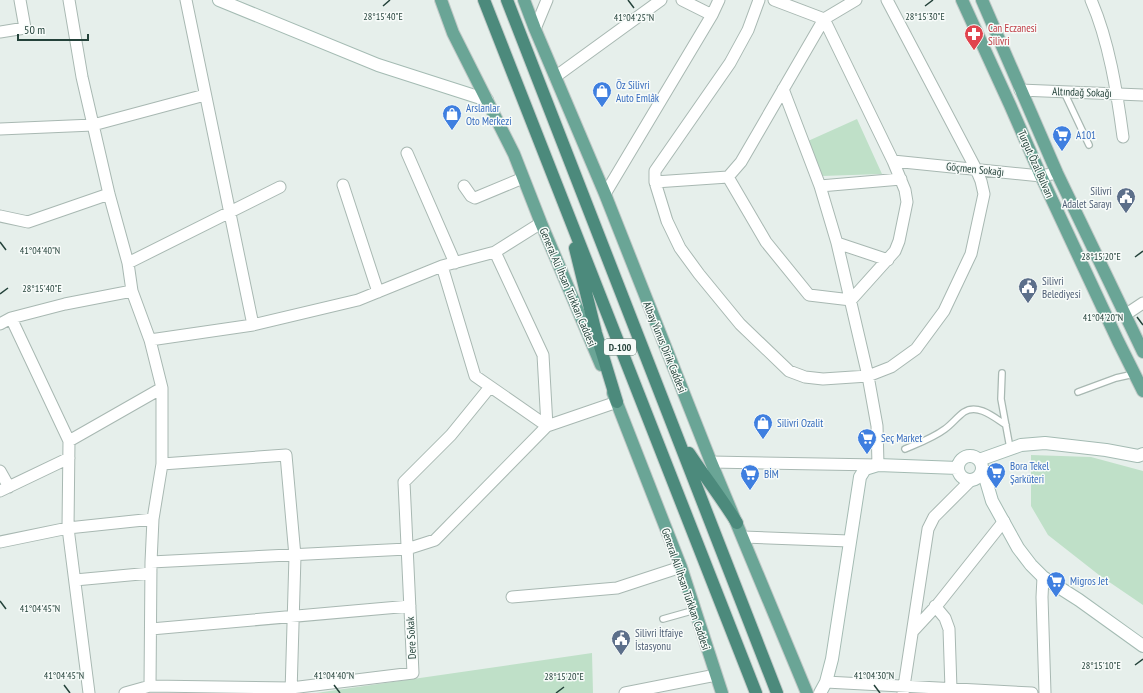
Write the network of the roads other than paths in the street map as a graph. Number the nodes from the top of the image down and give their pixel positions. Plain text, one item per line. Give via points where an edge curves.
1 (20, 0) edge
2 (69, 0) edge
3 (186, 0) edge
4 (219, 0) edge
5 (441, 0) edge
6 (484, 0) edge
7 (507, 0) edge
8 (524, 0) edge
9 (547, 0) edge
10 (661, 0) edge
11 (682, 0) edge
12 (719, 0) edge
13 (759, 0) edge
14 (774, 0) edge
15 (856, 0) edge
16 (887, 0) edge
17 (962, 0) edge
18 (982, 0) edge
19 (1091, 0) edge
20 (712, 15) junction
21 (824, 19) junction
22 (535, 29) junction
23 (0, 32) edge
24 (555, 77) junction
25 (783, 89) junction
26 (1020, 90) junction
27 (1064, 92) junction
28 (1117, 93) junction
29 (1143, 94) edge
30 (205, 95) junction
31 (487, 100) junction
32 (93, 125) junction
33 (0, 129) edge
34 (1123, 137) dead end
35 (1089, 145) dead end
36 (407, 153) dead end
37 (893, 161) junction
38 (976, 169) junction
39 (1057, 173) junction
40 (1040, 176) junction
41 (728, 177) junction
42 (523, 178) junction
43 (901, 179) junction
44 (655, 182) junction
45 (343, 186) dead end
46 (464, 186) dead end
47 (820, 186) junction
48 (280, 187) dead end
49 (110, 194) junction
50 (605, 194) junction
51 (229, 213) junction
52 (568, 214) junction
53 (0, 216) edge
54 (541, 223) junction
55 (837, 243) junction
56 (495, 252) junction
57 (888, 260) junction
58 (128, 263) junction
59 (455, 263) junction
60 (442, 266) junction
61 (132, 291) junction
62 (378, 292) junction
63 (851, 300) junction
64 (1143, 303) edge
65 (1125, 315) junction
66 (11, 318) junction
67 (0, 324) edge
68 (253, 325) junction
69 (150, 340) junction
70 (1143, 352) edge
71 (1002, 373) dead end
72 (1134, 374) junction
73 (868, 376) junction
74 (490, 387) junction
75 (162, 388) junction
76 (1143, 391) edge
77 (1078, 392) dead end
78 (617, 402) junction
79 (1006, 425) junction
80 (547, 426) junction
81 (676, 433) junction
82 (69, 441) junction
83 (1010, 448) junction
84 (905, 449) dead end
85 (1139, 454) edge
86 (69, 458) junction
87 (711, 462) junction
88 (162, 464) junction
89 (980, 464) junction
90 (878, 465) junction
91 (958, 468) junction
92 (0, 471) edge
93 (971, 480) junction
94 (5, 489) edge
95 (992, 501) junction
96 (153, 519) junction
97 (1004, 521) junction
98 (737, 523) junction
99 (68, 528) junction
100 (743, 537) junction
101 (850, 541) junction
102 (0, 542) edge
103 (407, 549) junction
104 (295, 556) junction
105 (681, 567) junction
106 (151, 568) junction
107 (1043, 577) junction
108 (75, 580) junction
109 (512, 597) dead end
110 (410, 606) junction
111 (935, 606) junction
112 (695, 610) junction
113 (293, 617) junction
114 (663, 619) dead end
115 (151, 629) junction
116 (913, 631) junction
117 (1143, 646) edge
118 (716, 675) junction
119 (826, 682) junction
120 (150, 686) junction
121 (903, 690) edge
122 (946, 690) edge
123 (291, 691) edge
124 (89, 693) edge
125 (125, 693) edge
126 (625, 693) edge
127 (722, 693) edge
128 (756, 693) edge
129 (777, 693) edge
130 (807, 693) edge
131 (820, 693) edge
132 (1032, 693) edge
133 (1045, 693) edge

1 - 23 street via 25,28
2 - 32 street
3 - 30 street
4 - 31 main road via 378,65
5 - 31 main road, General Ali İhsan Türkkan Caddesi via 453,33
6 - 52 highway, D-100
7 - 81 highway, D-100
8 - 22 main road, Albay Yunus Dirik Caddesi
9 - 22 street
10 - 24 street
11 - 20 street
12 - 20 street
13 - 44 street via 748,30 730,62 655,171
14 - 21 street
15 - 21 street
16 - 38 street
17 - 40 main road, Turgut Özal Bulvarı
18 - 26 main road, Turgut Özal Bulvarı
19 - 28 street via 1098,17
20 - 50 street
21 - 25 street
21 - 37 street
22 - 24 main road, Albay Yunus Dirik Caddesi
24 - 50 main road, Albay Yunus Dirik Caddesi
25 - 41 street via 740,162
25 - 47 street
26 - 27 street, Altındağ Sokağı
26 - 39 main road, Turgut Özal Bulvarı
27 - 28 street, Altındağ Sokağı
27 - 35 lane
28 - 29 street, Altındağ Sokağı
28 - 34 street
30 - 32 street
30 - 51 street
31 - 42 main road, General Ali İhsan Türkkan Caddesi
32 - 33 street
32 - 49 street
36 - 59 street
37 - 38 street, Göçmen Sokağı
37 - 43 street
38 - 40 street, Göçmen Sokağı
38 - 73 street via 984,194 971,254 944,311 916,349 891,368
39 - 40 street, Göçmen Sokağı
39 - 65 main road, Turgut Özal Bulvarı
40 - 72 main road, Turgut Özal Bulvarı
41 - 44 street
41 - 63 street via 766,242 809,296
42 - 46 street via 475,198
42 - 54 main road, General Ali İhsan Türkkan Caddesi
43 - 47 street
43 - 57 street via 907,202 899,241
44 - 73 street via 667,221 680,248 740,324 789,371 805,378
45 - 62 street
47 - 55 street
48 - 51 street
49 - 53 street via 28,222
49 - 58 street
50 - 87 main road, Albay Yunus Dirik Caddesi
51 - 58 street
51 - 68 street
52 - 78 highway via 596,333
52 - 128 highway, D-100
54 - 56 street
54 - 78 main road, General Ali İhsan Türkkan Caddesi
55 - 57 street
55 - 63 street
56 - 59 street
56 - 80 street via 543,355
57 - 63 street
58 - 61 street
59 - 60 street
60 - 62 street
60 - 74 street via 475,376
61 - 66 street
61 - 69 street
62 - 68 street via 358,300
63 - 73 street
64 - 65 street
65 - 70 main road, Turgut Özal Bulvarı
66 - 67 street
66 - 82 street
68 - 69 street
69 - 75 street
71 - 79 lane via 1001,399
72 - 76 main road, Turgut Özal Bulvarı
72 - 77 lane
73 - 90 street via 877,426
74 - 80 street
74 - 103 street, Dere Sokak via 451,435 404,482
75 - 82 street
75 - 88 street
78 - 80 street
78 - 105 main road, General Ali İhsan Türkkan Caddesi
79 - 83 lane
79 - 84 lane via 986,411 965,411 945,429
80 - 103 street via 435,540
81 - 98 highway
81 - 129 highway, D-100
82 - 86 street
83 - 85 main road via 1045,443
83 - 89 main road
86 - 94 street
86 - 99 street
87 - 90 street
87 - 98 main road, Albay Yunus Dirik Caddesi
88 - 96 street
88 - 104 street via 286,455
89 - 91 main road via 972,457 964,458
89 - 93 main road via 980,474
89 - 95 main road
90 - 91 main road
90 - 101 main road via 865,470 860,477
91 - 93 main road via 961,475
92 - 94 street
93 - 95 main road
93 - 116 street via 934,517 928,529
95 - 97 main road
96 - 99 street
96 - 106 street
97 - 107 main road via 1018,548
97 - 111 street
98 - 100 main road, Albay Yunus Dirik Caddesi
99 - 102 street
99 - 108 street
100 - 101 street
100 - 130 main road, Albay Yunus Dirik Caddesi
101 - 119 main road via 832,660
103 - 104 street
103 - 110 street, Dere Sokak
104 - 106 street
104 - 113 street
105 - 109 street via 617,588
105 - 112 main road, General Ali İhsan Türkkan Caddesi
106 - 108 street
106 - 115 street
107 - 117 main road
107 - 133 street
108 - 124 street
110 - 113 street
110 - 123 street, Dere Sokak via 413,673
111 - 116 street
111 - 122 street via 945,618 949,629
112 - 114 lane
112 - 118 main road, General Ali İhsan Türkkan Caddesi
113 - 115 street
113 - 123 street
115 - 120 street
116 - 121 street
118 - 126 street
118 - 127 main road, General Ali İhsan Türkkan Caddesi
119 - 121 street
119 - 131 main road
120 - 123 street, Dere Sokak
120 - 125 street, Dere Sokak
121 - 122 street
122 - 132 street

